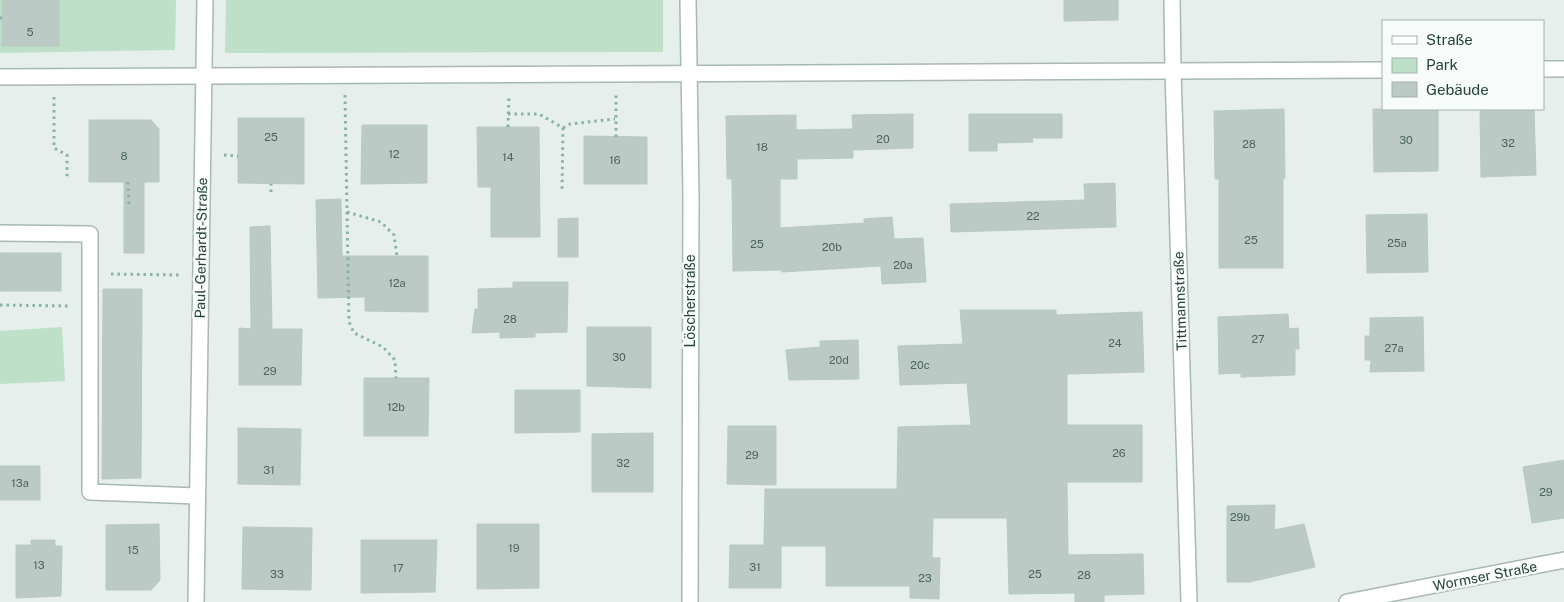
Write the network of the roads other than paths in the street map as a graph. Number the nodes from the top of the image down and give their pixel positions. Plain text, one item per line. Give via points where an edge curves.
1 (205, 0) edge
2 (688, 0) edge
3 (1172, 0) edge
4 (1544, 69) edge
5 (1564, 69) edge
6 (1382, 70) edge
7 (1173, 71) junction
8 (688, 73) junction
9 (204, 76) junction
10 (0, 77) edge
11 (0, 233) edge
12 (197, 496) junction
13 (1564, 560) edge
14 (196, 602) edge
15 (690, 602) edge
16 (1189, 602) edge
17 (1346, 602) edge

1 - 9 street, Paul-Gerhardt-Straße
2 - 8 street, Löscherstraße
3 - 7 street, Tittmannstraße
4 - 5 street
6 - 7 street
7 - 8 street
7 - 16 street, Tittmannstraße
8 - 9 street
8 - 15 street, Löscherstraße via 691,195
9 - 10 street
9 - 12 street, Paul-Gerhardt-Straße
11 - 12 street via 90,234 90,492
12 - 14 street, Paul-Gerhardt-Straße
13 - 17 street, Wormser Straße

